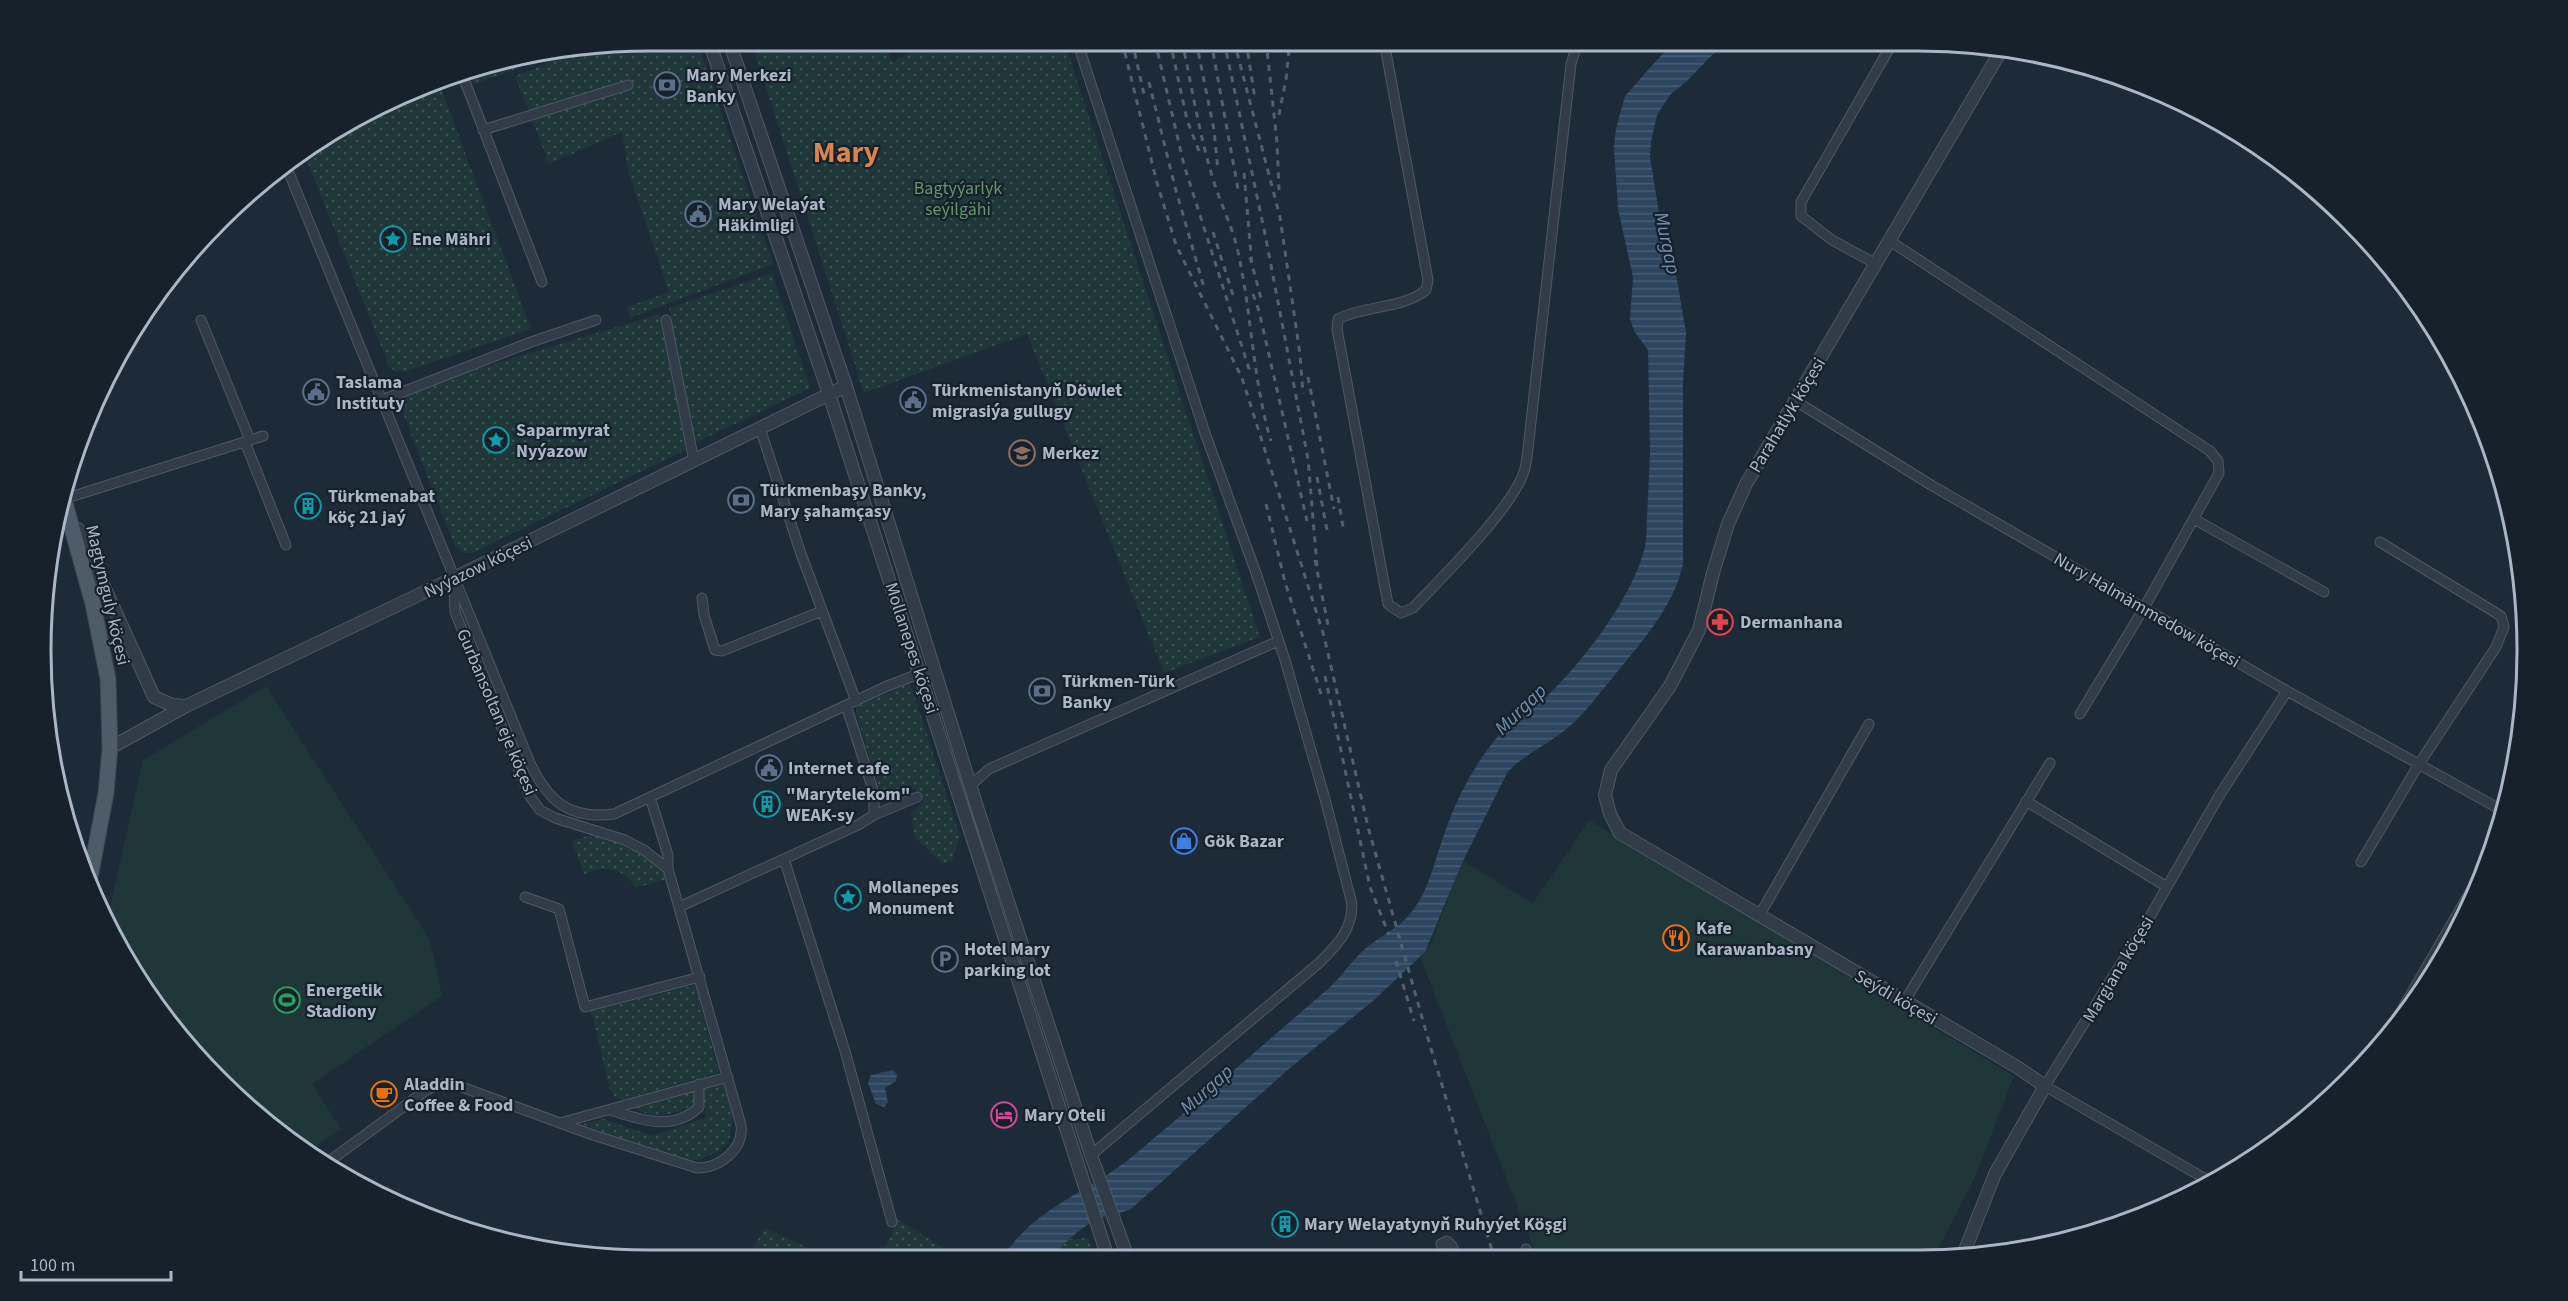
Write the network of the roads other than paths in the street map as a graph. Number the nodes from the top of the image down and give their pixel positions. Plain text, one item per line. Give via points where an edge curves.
1 (712, 51) edge
2 (732, 51) edge
3 (1080, 51) edge
4 (1386, 51) edge
5 (1575, 51) edge
6 (1888, 51) edge
7 (1998, 56) edge
8 (465, 81) edge
9 (628, 86) dead end
10 (483, 130) junction
11 (289, 173) edge
12 (1890, 241) junction
13 (1876, 264) junction
14 (542, 282) dead end
15 (201, 320) dead end
16 (596, 320) dead end
17 (666, 320) dead end
18 (846, 386) junction
19 (829, 394) junction
20 (381, 400) junction
21 (1794, 400) junction
22 (760, 428) junction
23 (263, 436) dead end
24 (248, 441) junction
25 (694, 461) junction
26 (71, 496) edge
27 (68, 509) edge
28 (67, 514) edge
29 (2194, 519) junction
30 (2379, 542) dead end
31 (286, 545) dead end
32 (454, 578) junction
33 (2324, 592) dead end
34 (702, 598) dead end
35 (2144, 608) junction
36 (822, 611) junction
37 (1278, 641) junction
38 (926, 671) junction
39 (2287, 691) junction
40 (856, 701) junction
41 (846, 705) junction
42 (186, 706) junction
43 (2080, 714) dead end
44 (1869, 724) dead end
45 (110, 748) junction
46 (2050, 763) dead end
47 (2419, 764) junction
48 (970, 786) junction
49 (1605, 795) joint
50 (650, 797) junction
51 (917, 797) dead end
52 (2026, 801) junction
53 (2497, 807) edge
54 (874, 815) junction
55 (784, 859) junction
56 (2361, 862) dead end
57 (93, 868) edge
58 (668, 869) junction
59 (2167, 887) junction
60 (525, 897) dead end
61 (679, 907) junction
62 (1759, 916) junction
63 (700, 977) junction
64 (1904, 1002) junction
65 (728, 1077) junction
66 (699, 1084) junction
67 (2045, 1086) junction
68 (608, 1110) junction
69 (559, 1123) junction
70 (1091, 1155) junction
71 (333, 1159) edge
72 (2204, 1177) edge
73 (892, 1221) dead end
74 (1966, 1248) edge
75 (1106, 1250) edge
76 (1125, 1250) edge
77 (1443, 1250) edge
78 (1454, 1250) edge

1 - 19 street, Mollanepes köçesi
2 - 18 street, Mollanepes köçesi
3 - 37 street via 1204,433
4 - 5 street via 1428,280 1426,290 1417,298 1350,313 1338,319 1337,329 1388,604 1401,613 1413,608 1485,528 1512,495 1524,472
6 - 13 street via 1802,202 1801,216 1832,240
7 - 12 street, Parahatlyk köçesi
8 - 10 street
9 - 10 street
10 - 14 street
11 - 20 street, Gurbansoltan eje köçesi
12 - 13 street, Parahatlyk köçesi
12 - 29 street via 2210,451 2218,461 2219,473
13 - 21 street, Parahatlyk köçesi
15 - 24 street
16 - 20 street
17 - 25 street
18 - 19 street, Nyýazow köçesi
18 - 38 street, Mollanepes köçesi
19 - 22 street, Nyýazow köçesi
19 - 38 street, Mollanepes köçesi
20 - 32 street, Gurbansoltan eje köçesi
21 - 35 street, Nury Halmämmedow köçesi via 1931,485
21 - 49 street, Parahatlyk köçesi via 1728,524 1699,630 1670,686 1611,770
22 - 25 street, Nyýazow köçesi
22 - 36 street
23 - 24 street
24 - 26 street
24 - 31 street
25 - 32 street, Nyýazow köçesi
27 - 42 street via 154,698
28 - 45 main road, Magtymguly köçesi via 102,642 108,679
29 - 33 street
29 - 35 street
30 - 47 street via 2501,616 2504,627 2496,646
32 - 42 street, Nyýazow köçesi
32 - 50 street, Gurbansoltan eje köçesi via 541,787 555,802 599,816 614,814
32 - 58 street, Gurbansoltan eje köçesi via 456,612 529,795 540,810 625,840
34 - 36 street via 715,650 722,651
35 - 39 street, Nury Halmämmedow köçesi
35 - 43 street
36 - 40 street
37 - 48 street via 989,769
37 - 70 street via 1352,904 1348,932 1319,963
38 - 40 street, Gurbansoltan eje köçesi
38 - 48 street, Mollanepes köçesi
38 - 75 street, Mollanepes köçesi
39 - 47 street, Nury Halmämmedow köçesi
39 - 59 street, Margiana köçesi via 2219,796
40 - 41 street, Gurbansoltan eje köçesi
41 - 50 street, Gurbansoltan eje köçesi
41 - 54 street via 874,794
42 - 45 street, Nyýazow köçesi
44 - 62 street
45 - 57 main road, Magtymguly köçesi
46 - 52 street
47 - 53 street, Nury Halmämmedow köçesi
47 - 56 street
48 - 70 street, Mollanepes köçesi
49 - 62 street, Seýdi köçesi via 1620,833
50 - 58 street via 668,855
51 - 54 street
52 - 59 street
52 - 64 street
54 - 55 street
55 - 61 street
55 - 73 street via 845,1051
58 - 61 street
59 - 67 street, Margiana köçesi
60 - 63 street via 559,909 585,1007
61 - 63 street
62 - 64 street, Seýdi köçesi
63 - 65 street
64 - 67 street, Seýdi köçesi
65 - 66 street
65 - 69 street via 741,1137 731,1153 704,1168
66 - 68 street
66 - 68 street via 699,1107 674,1120 645,1121
67 - 72 street, Seýdi köçesi
67 - 74 street, Margiana köçesi via 1995,1174
68 - 69 street
69 - 71 street via 459,1086 439,1084
70 - 76 street, Mollanepes köçesi
77 - 78 street via 1441,1244 1447,1241

